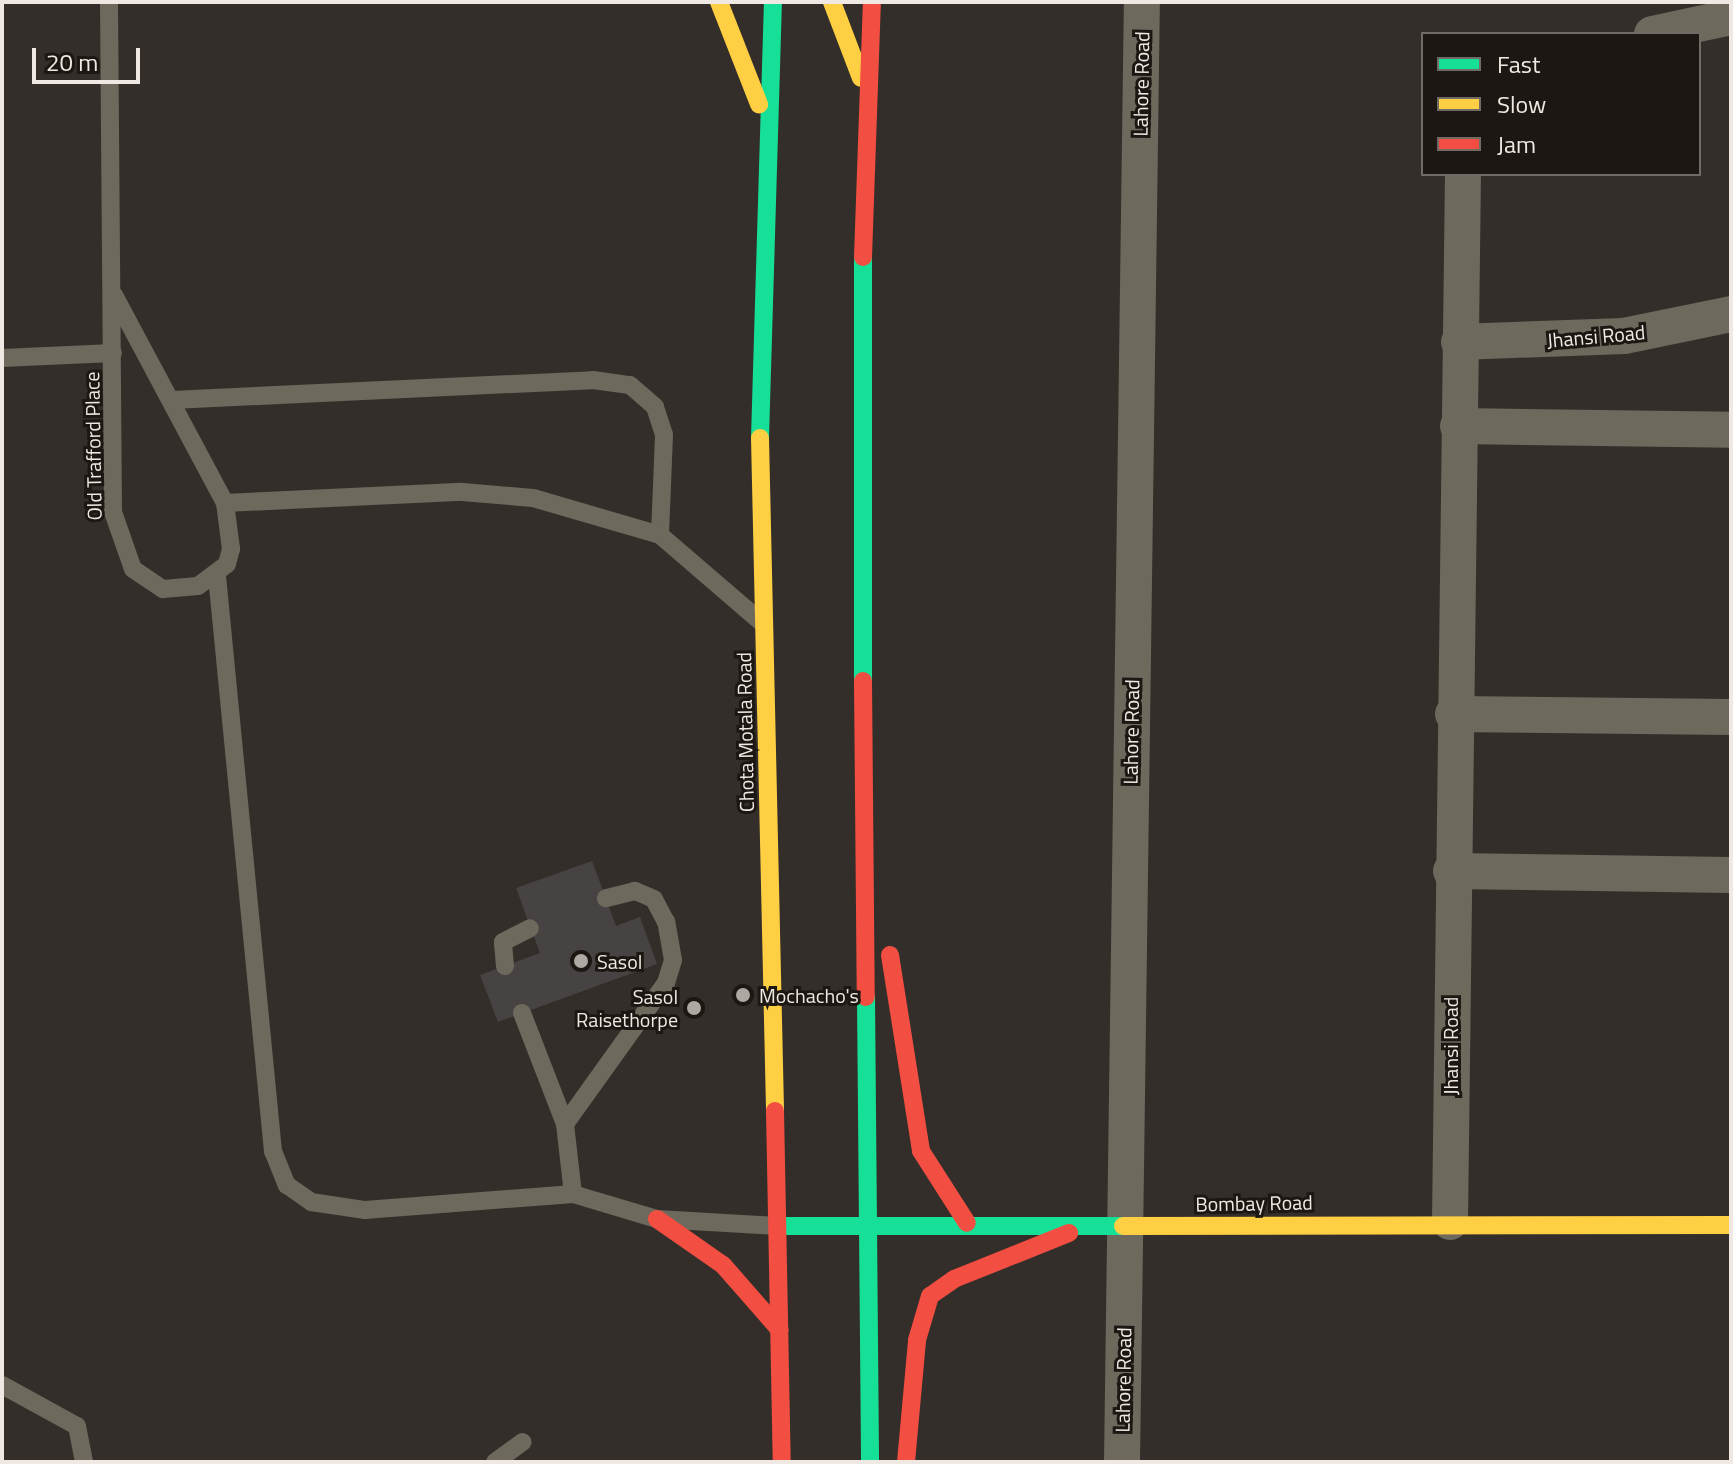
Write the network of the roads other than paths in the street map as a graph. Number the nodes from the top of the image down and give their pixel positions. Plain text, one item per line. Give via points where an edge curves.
1 (109, 2) edge
2 (719, 2) edge
3 (773, 2) edge
4 (832, 2) edge
5 (872, 2) edge
6 (1142, 2) edge
7 (1731, 17) edge
8 (1661, 32) edge
9 (869, 104) junction
10 (766, 125) junction
11 (1463, 176) edge
12 (114, 295) junction
13 (1731, 314) edge
14 (1459, 342) junction
15 (113, 353) junction
16 (2, 358) edge
17 (172, 400) junction
18 (1458, 426) junction
19 (1731, 430) edge
20 (225, 503) junction
21 (660, 535) junction
22 (217, 576) junction
23 (765, 625) junction
24 (1453, 714) junction
25 (1731, 717) edge
26 (1451, 871) junction
27 (1731, 875) edge
28 (865, 877) junction
29 (606, 898) dead end
30 (530, 928) dead end
31 (505, 966) dead end
32 (522, 1013) dead end
33 (565, 1124) junction
34 (573, 1194) junction
35 (657, 1219) junction
36 (1450, 1222) junction
37 (967, 1223) junction
38 (870, 1225) junction
39 (1731, 1225) edge
40 (778, 1226) junction
41 (1082, 1227) junction
42 (1126, 1227) junction
43 (780, 1330) junction
44 (2, 1385) edge
45 (523, 1442) dead end
46 (84, 1462) edge
47 (495, 1462) edge
48 (782, 1462) edge
49 (870, 1462) edge
50 (906, 1462) edge
51 (1122, 1462) edge

1 - 12 lane, Old Trafford Place via 106,185
2 - 10 street
3 - 10 street, Chota Motala Road
4 - 9 street
5 - 9 street
6 - 42 street, Lahore Road
7 - 8 street
9 - 28 street via 860,331
10 - 23 street, Chota Motala Road via 759,381
11 - 14 street, Jhansi Road
12 - 15 lane, Old Trafford Place
12 - 17 lane, Old Trafford Place
13 - 14 street, Jhansi Road via 1624,336
14 - 18 street, Jhansi Road
15 - 16 lane
15 - 22 lane, Old Trafford Place via 113,512 124,556 133,569 163,589 181,590
17 - 20 lane, Old Trafford Place
17 - 21 lane via 593,380 630,385 655,407 664,435
18 - 19 street
18 - 24 street, Jhansi Road
20 - 21 lane via 495,493 576,508
20 - 22 lane, Old Trafford Place via 231,549
21 - 23 lane
22 - 34 lane via 273,1151 287,1185 311,1202 365,1210
23 - 40 street, Chota Motala Road
24 - 25 street
24 - 26 street, Jhansi Road
26 - 27 street
26 - 36 street, Jhansi Road
28 - 37 street via 889,947 921,1151
28 - 38 street
29 - 33 lane via 635,891 654,899 666,922 673,960 661,992
30 - 31 lane via 503,942
32 - 33 lane
33 - 34 lane
34 - 35 lane
35 - 40 lane
35 - 43 street via 723,1265
36 - 39 street, Bombay Road
36 - 42 street, Bombay Road
37 - 38 street, Bombay Road
37 - 41 street, Bombay Road
38 - 40 street, Bombay Road
38 - 49 street
40 - 43 street, Chota Motala Road
41 - 42 street, Bombay Road
41 - 50 street via 954,1279 930,1296 917,1340
42 - 51 street, Lahore Road
43 - 48 street, Chota Motala Road
44 - 46 lane via 77,1426
45 - 47 lane

